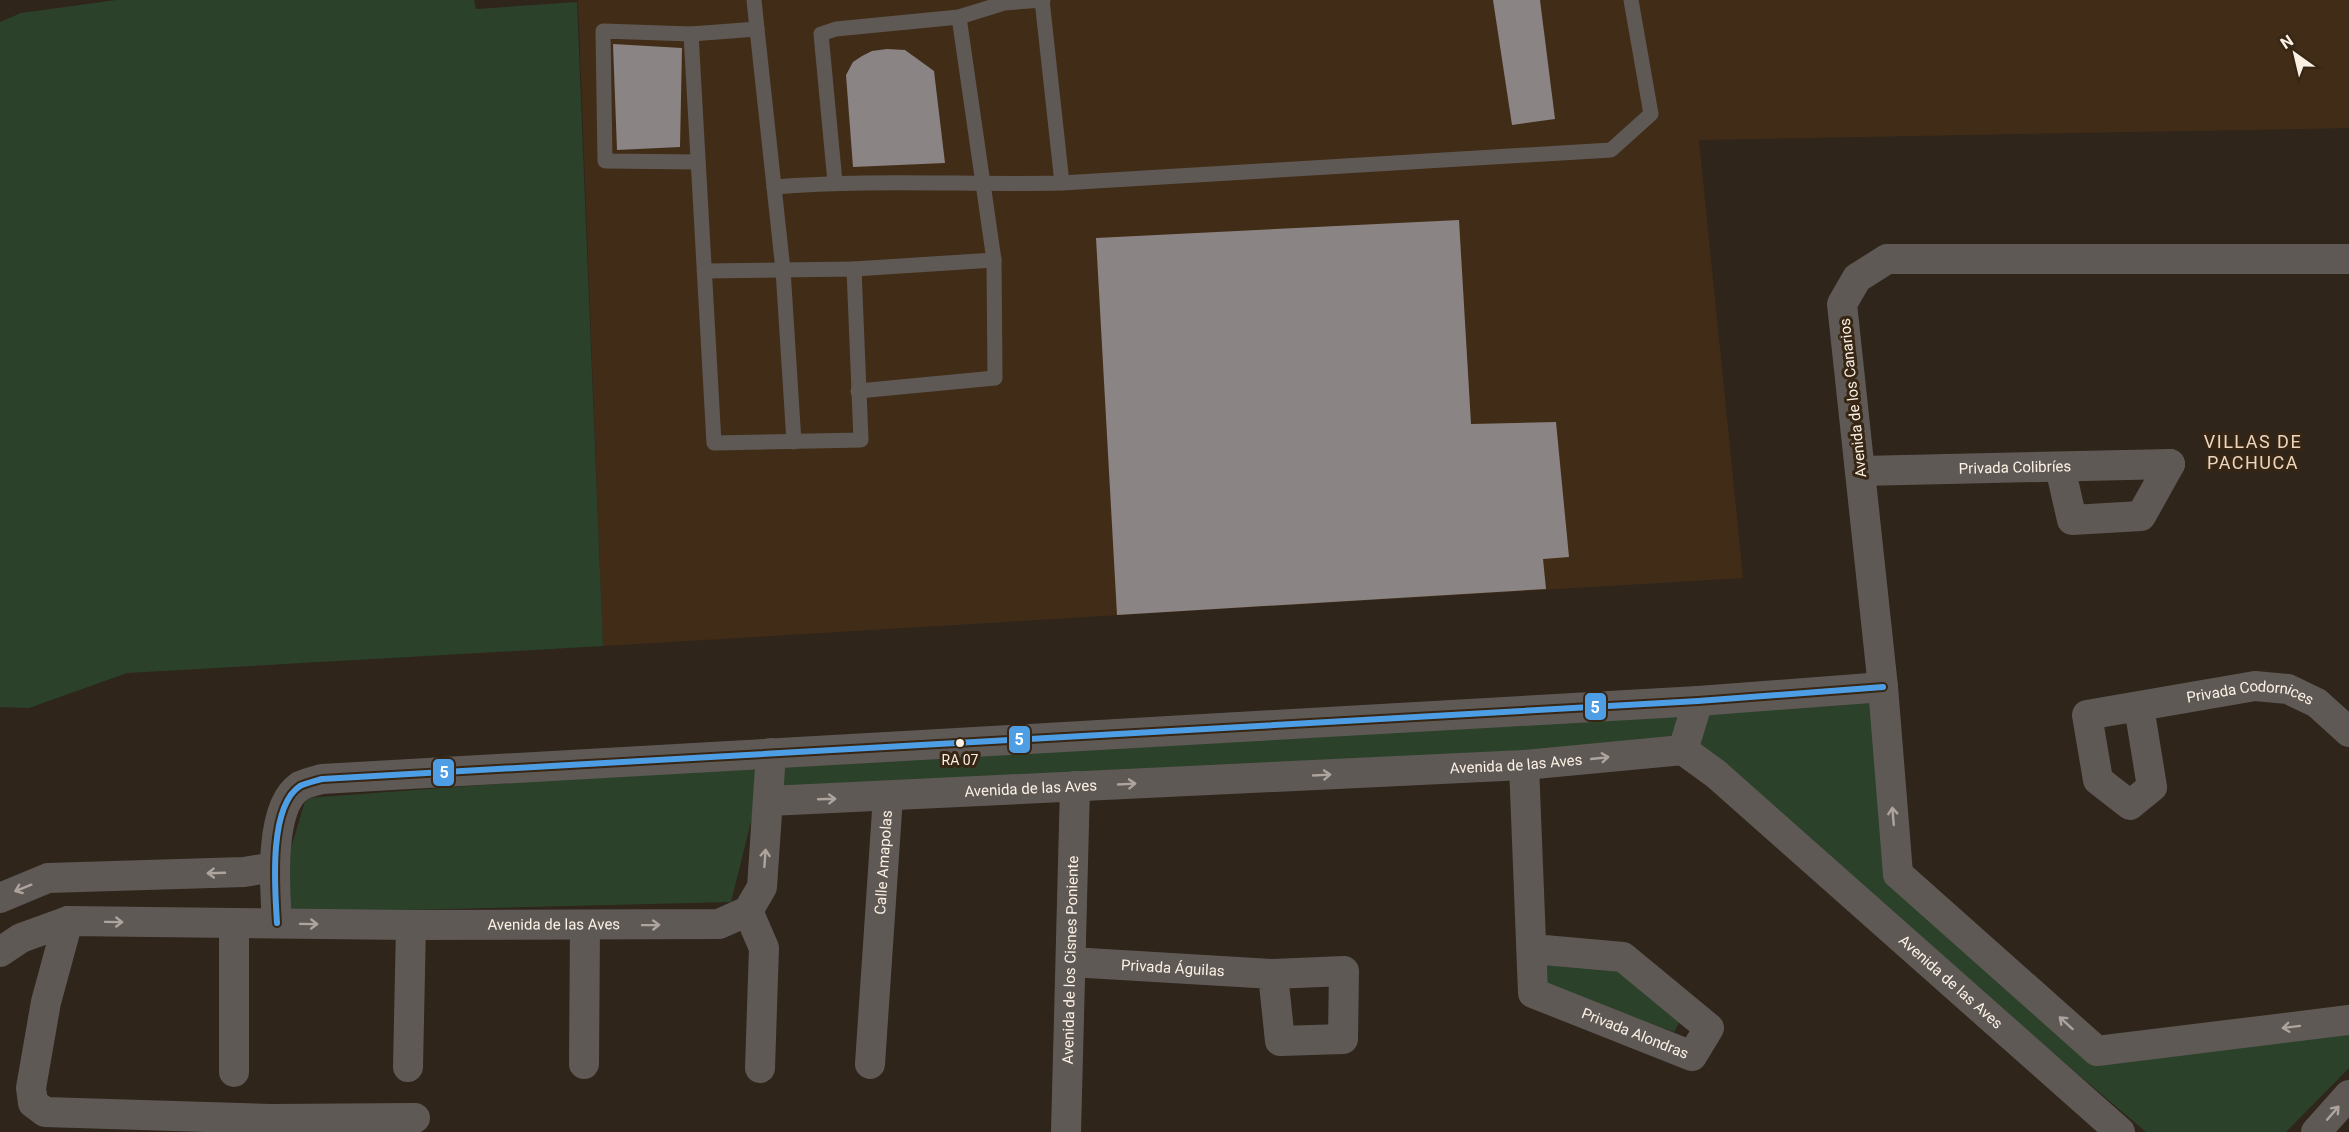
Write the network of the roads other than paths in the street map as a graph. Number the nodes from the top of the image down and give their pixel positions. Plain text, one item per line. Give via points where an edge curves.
1 (754, 0) edge
2 (1042, 0) edge
3 (1631, 0) edge
4 (960, 17) junction
5 (757, 29) junction
6 (691, 34) junction
7 (698, 162) junction
8 (835, 182) junction
9 (1062, 183) junction
10 (982, 184) junction
11 (774, 187) junction
12 (2349, 259) edge
13 (994, 260) junction
14 (854, 269) junction
15 (783, 270) junction
16 (704, 271) junction
17 (858, 391) junction
18 (794, 442) junction
19 (2060, 467) junction
20 (1861, 471) junction
21 (1883, 687) junction
22 (1698, 701) junction
23 (2139, 707) dead end
24 (2349, 732) edge
25 (1683, 750) junction
26 (771, 753) junction
27 (1524, 765) junction
28 (1076, 786) junction
29 (888, 796) junction
30 (769, 801) junction
31 (274, 867) junction
32 (1898, 874) junction
33 (0, 898) edge
34 (1856, 898) junction
35 (748, 911) junction
36 (68, 921) junction
37 (234, 923) junction
38 (277, 923) junction
39 (411, 925) junction
40 (585, 925) junction
41 (1533, 949) junction
42 (0, 952) edge
43 (1071, 962) junction
44 (1274, 974) dead end
45 (2349, 1020) edge
46 (2097, 1051) junction
47 (584, 1064) dead end
48 (870, 1064) dead end
49 (408, 1067) dead end
50 (760, 1068) dead end
51 (234, 1072) dead end
52 (2067, 1086) junction
53 (2349, 1095) edge
54 (415, 1118) dead end
55 (273, 1126) edge
56 (1066, 1132) edge
57 (2120, 1132) edge
58 (2316, 1132) edge

1 - 5 lane
2 - 4 lane via 1005,3
2 - 9 lane
3 - 9 lane via 1651,114 1611,150
4 - 8 lane via 836,29 821,34
4 - 10 lane
5 - 6 lane
5 - 11 lane
6 - 7 lane
6 - 7 lane via 603,31 605,161
7 - 16 lane
8 - 10 lane
8 - 11 lane
9 - 10 lane
10 - 13 lane
11 - 15 lane
12 - 20 street, Avenida de los Canarios via 1887,259 1857,278 1842,304
13 - 14 lane
13 - 17 lane via 995,378
14 - 15 lane
14 - 17 lane
15 - 16 lane
15 - 18 lane
16 - 18 lane via 714,443
17 - 18 lane via 861,440
19 - 19 street, Privada Colibríes via 2072,520 2141,516 2170,464
19 - 20 street, Privada Colibríes
20 - 21 street, Avenida de los Canarios
21 - 22 street
32 -> 21 street, Avenida de los Canarios
22 - 25 street
22 - 26 street
23 - 24 street, Privada Codornices via 2255,686 2288,689 2317,703
27 -> 25 street, Avenida de las Aves
25 - 34 street, Avenida de las Aves via 1716,774
26 - 30 street
26 - 31 street via 322,779 299,786 286,802
28 -> 27 street, Avenida de las Aves
27 - 41 street, Privada Alondras
28 - 29 street, Avenida de las Aves
28 - 43 street, Avenida de los Cisnes Poniente
30 -> 29 street, Avenida de las Aves
29 - 48 street, Calle Amapolas
35 -> 30 street via 762,887
31 -> 33 street via 244,872 48,878
31 - 38 street
32 - 34 street
46 -> 32 street
34 - 52 street, Avenida de las Aves
40 -> 35 street, Avenida de las Aves via 720,924
35 - 50 street via 764,948
36 -> 37 street, Avenida de las Aves
36 - 42 street, Avenida de las Aves via 21,938
36 - 55 street via 46,1002 31,1088 33,1103 45,1112
37 - 38 street, Avenida de las Aves
37 - 51 street
38 -> 39 street, Avenida de las Aves
39 - 40 street, Avenida de las Aves
39 - 49 street
40 - 47 street
41 - 41 street, Privada Alondras via 1533,993 1692,1056 1709,1028 1623,957
43 - 44 street, Privada Águilas
43 - 56 street, Avenida de los Cisnes Poniente
45 -> 46 street
46 - 52 street
52 - 57 street, Avenida de las Aves
58 -> 53 street
54 - 55 street

